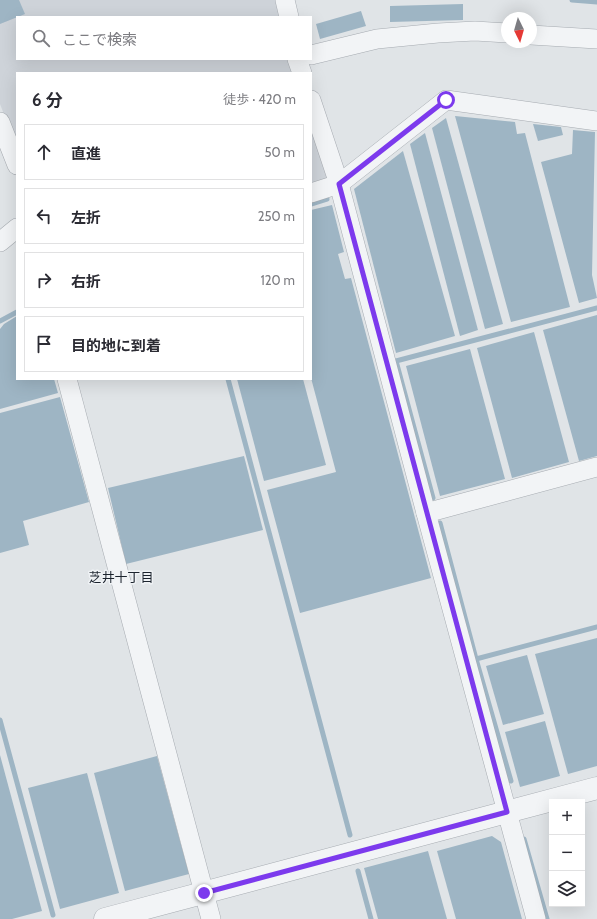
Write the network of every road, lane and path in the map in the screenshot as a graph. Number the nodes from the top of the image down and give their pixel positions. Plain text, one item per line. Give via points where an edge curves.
1 (285, 0) edge
2 (289, 16) edge
3 (501, 33) edge
4 (537, 35) edge
5 (597, 39) edge
6 (312, 55) edge
7 (297, 60) edge
8 (302, 72) edge
9 (312, 103) edge
10 (597, 121) edge
11 (0, 122) edge
12 (16, 162) edge
13 (339, 184) junction
14 (312, 193) edge
15 (67, 380) edge
16 (597, 467) edge
17 (426, 513) junction
18 (597, 788) edge
19 (507, 812) junction
20 (204, 893) junction
21 (105, 919) edge
22 (211, 919) edge
23 (536, 919) edge

1 - 2 street
3 - 6 street via 475,31 376,39
4 - 5 street
7 - 8 street
9 - 13 street
10 - 13 street via 446,100
11 - 12 street
13 - 14 street
13 - 17 street
15 - 20 street
16 - 17 street
17 - 19 street
18 - 19 street
19 - 20 street
19 - 23 street
20 - 21 street
20 - 22 street

